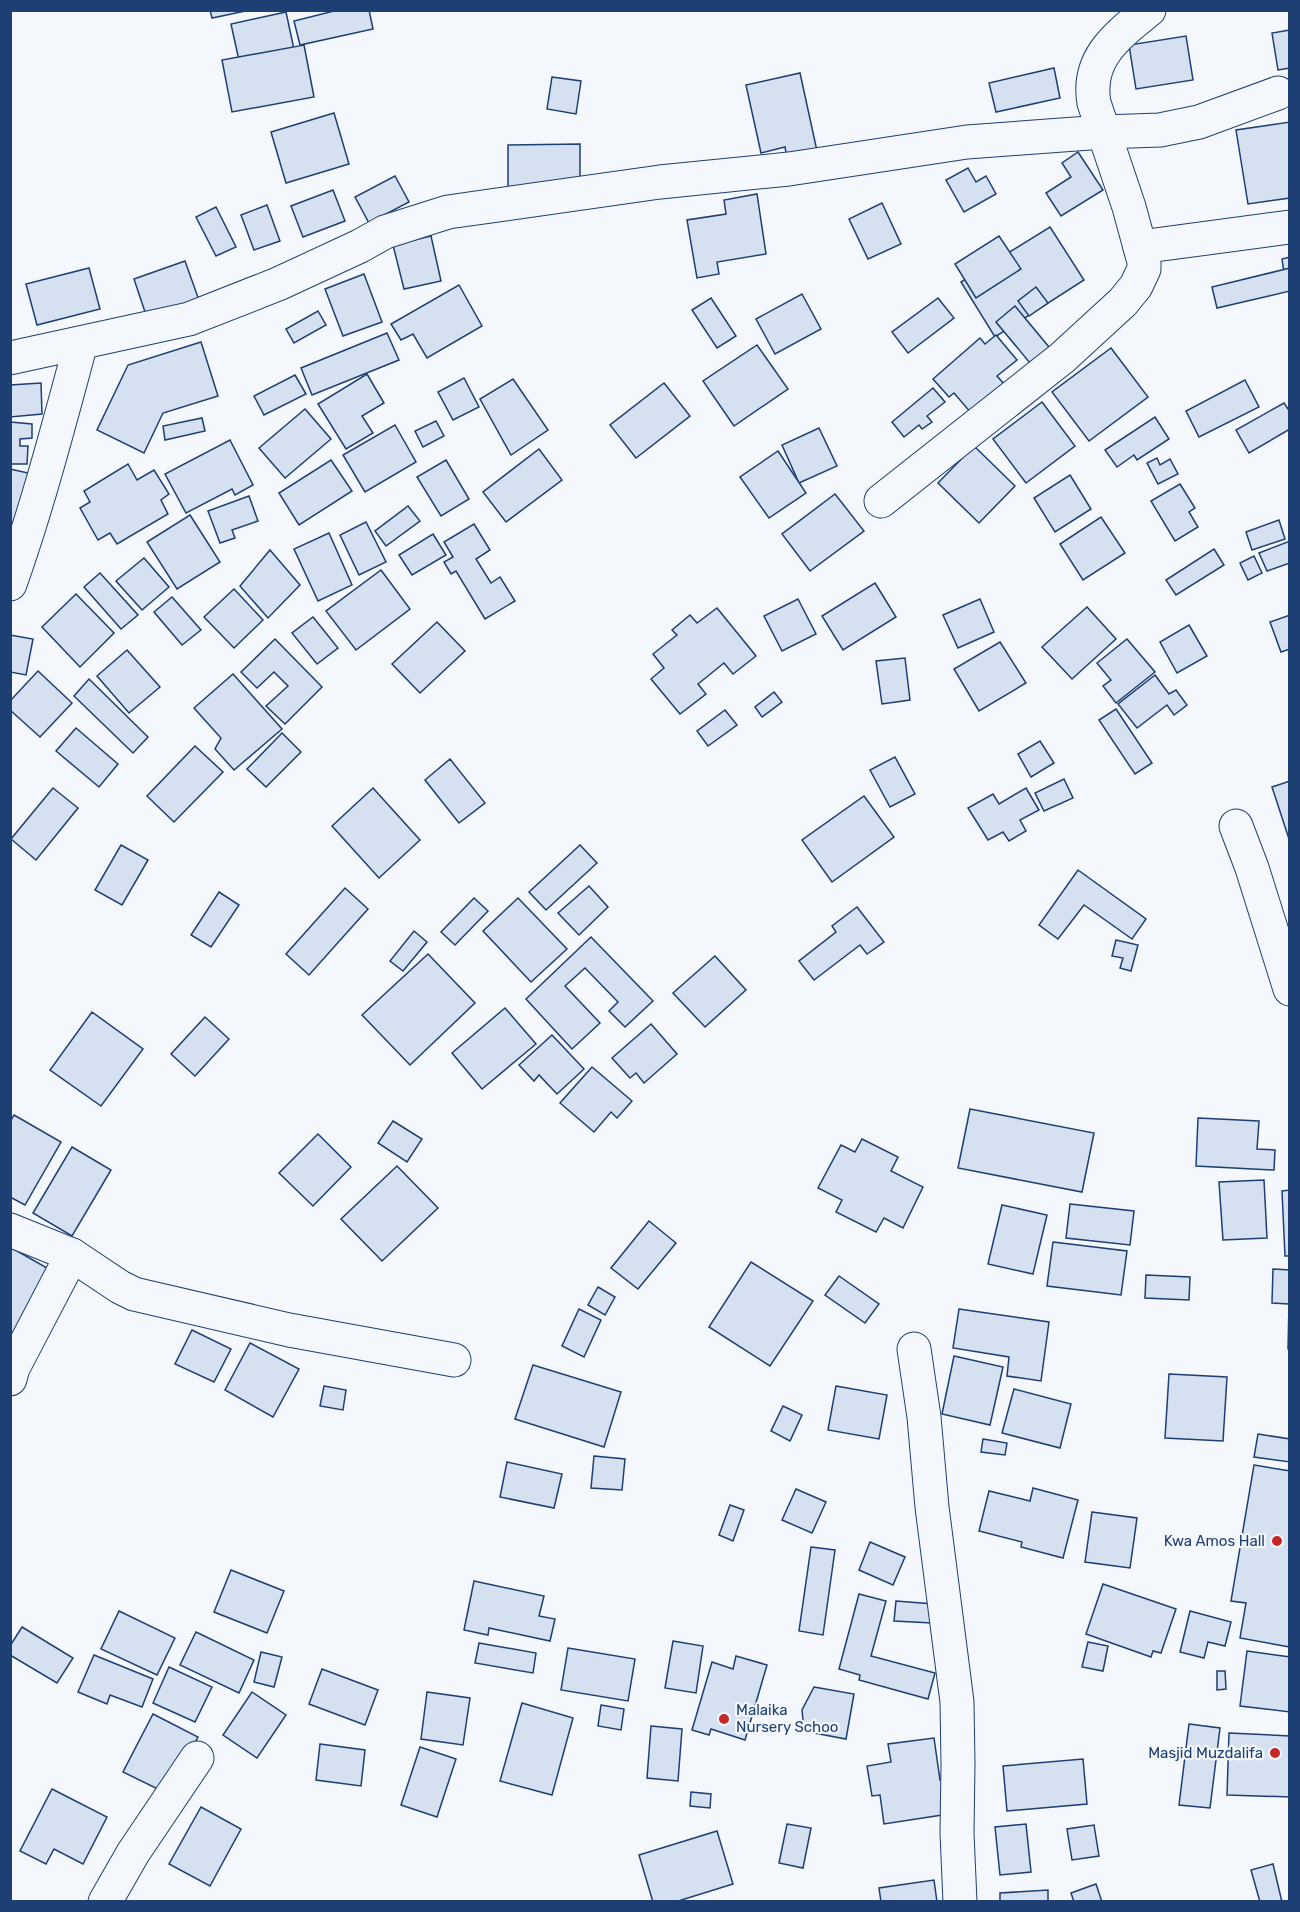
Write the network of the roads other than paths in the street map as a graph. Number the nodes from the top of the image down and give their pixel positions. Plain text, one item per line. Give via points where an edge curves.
1 (1149, 10) edge
2 (1278, 93) dead end
3 (1103, 132) junction
4 (1290, 227) edge
5 (1140, 247) junction
6 (81, 343) junction
7 (10, 358) edge
8 (881, 501) dead end
9 (10, 584) edge
10 (1236, 826) dead end
11 (1290, 989) edge
12 (10, 1230) edge
13 (72, 1255) junction
14 (915, 1349) dead end
15 (454, 1360) dead end
16 (10, 1379) edge
17 (196, 1758) dead end
18 (105, 1902) edge
19 (960, 1902) edge

1 - 3 street via 1116,37 1101,57 1091,90
2 - 3 street via 1199,122 1160,130
3 - 5 street
3 - 6 street via 967,142 789,170 448,212 385,232 288,280 189,320
4 - 5 street
5 - 8 street via 1143,269 1123,302 1062,358
6 - 7 street
6 - 9 street
10 - 11 street
12 - 13 street
13 - 15 street via 134,1294 289,1330
13 - 16 street
14 - 19 street via 957,1702
17 - 18 street

